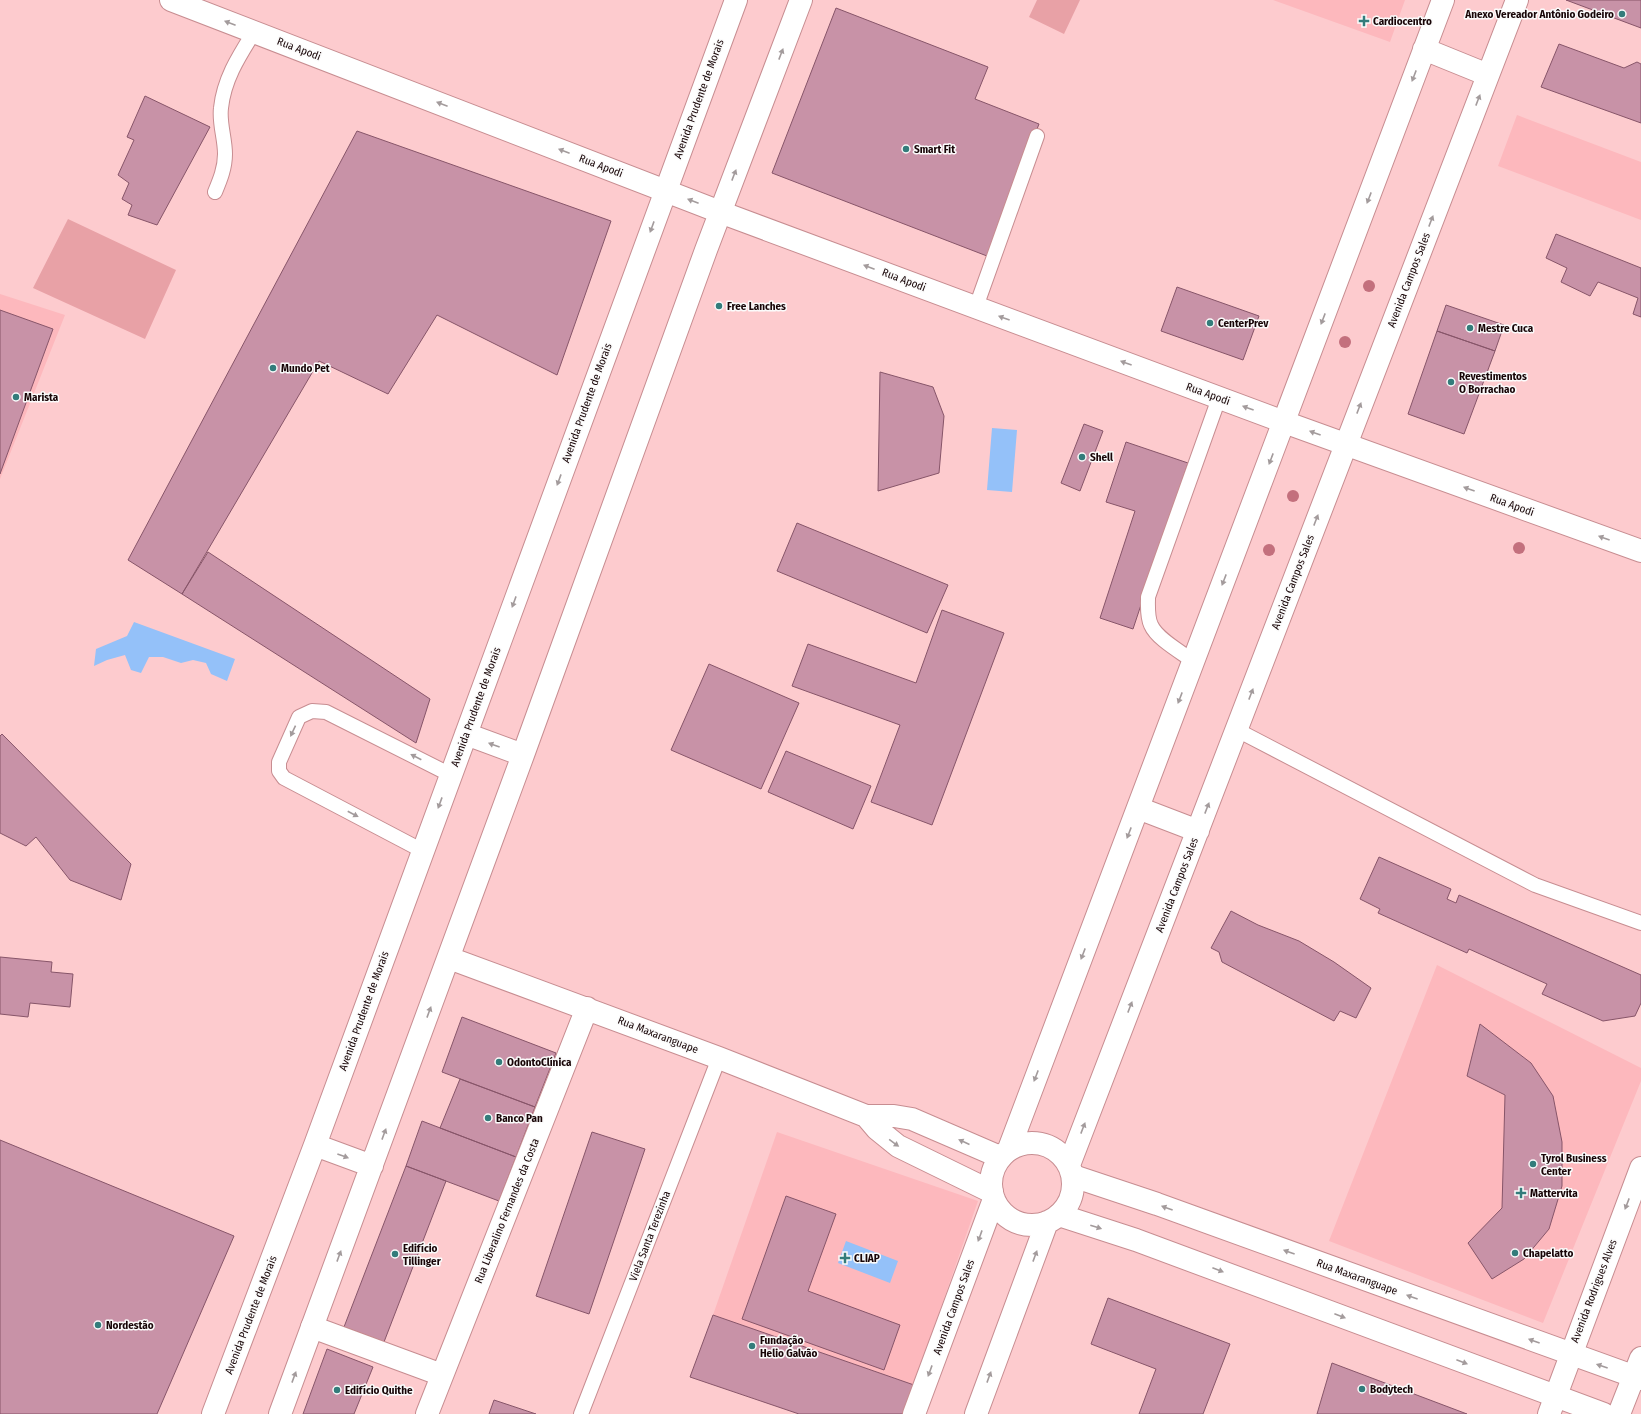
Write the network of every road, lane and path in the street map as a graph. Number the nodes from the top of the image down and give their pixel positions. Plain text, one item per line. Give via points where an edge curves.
1 (171, 0) edge
2 (736, 0) edge
3 (801, 0) edge
4 (1443, 0) edge
5 (1517, 0) edge
6 (254, 32) junction
7 (1424, 49) junction
8 (1488, 75) junction
9 (1037, 136) dead end
10 (666, 190) junction
11 (215, 192) dead end
12 (720, 212) junction
13 (976, 307) junction
14 (1219, 398) junction
15 (1284, 422) junction
16 (1345, 444) junction
17 (1641, 551) edge
18 (1194, 661) junction
19 (1237, 730) junction
20 (466, 734) junction
21 (523, 755) junction
22 (451, 775) junction
23 (1138, 808) junction
24 (1198, 831) junction
25 (423, 851) junction
26 (1641, 923) edge
27 (449, 958) junction
28 (587, 1008) junction
29 (719, 1058) junction
30 (866, 1116) junction
31 (315, 1145) junction
32 (1004, 1153) junction
33 (372, 1166) junction
34 (1641, 1168) edge
35 (1071, 1170) junction
36 (993, 1196) junction
37 (1053, 1218) junction
38 (312, 1327) junction
39 (1570, 1354) junction
40 (1639, 1372) edge
41 (442, 1375) junction
42 (1552, 1405) edge
43 (214, 1414) edge
44 (280, 1414) edge
45 (427, 1414) edge
46 (581, 1414) edge
47 (914, 1414) edge
48 (976, 1414) edge
49 (1604, 1414) edge
50 (1620, 1414) edge

6 -> 1 street, Rua Apodi
2 - 10 street, Avenida Prudente de Morais
12 -> 3 street
4 - 7 street
5 - 8 street, Avenida Campos Sales
10 -> 6 street, Rua Apodi
6 - 11 lane via 233,65 225,86 220,109 225,153 222,175
7 - 8 street
7 -> 15 street
16 -> 8 street, Avenida Campos Sales
9 - 13 lane
12 -> 10 street, Rua Apodi
10 -> 20 street, Avenida Prudente de Morais
13 -> 12 street, Rua Apodi
12 - 21 street
14 -> 13 street, Rua Apodi
15 -> 14 street, Rua Apodi
14 - 18 lane via 1148,597 1151,626 1160,636
16 -> 15 street, Rua Apodi
15 -> 18 street
17 -> 16 street, Rua Apodi
19 -> 16 street, Avenida Campos Sales
18 -> 23 street
24 -> 19 street, Avenida Campos Sales
19 - 26 lane via 1535,885
21 -> 20 street
20 - 22 street, Avenida Prudente de Morais
21 - 27 street
22 -> 25 street, Avenida Prudente de Morais
22 -> 25 lane via 326,712 312,710 299,718 279,762 279,771 284,778
23 - 24 street
23 -> 32 street
35 -> 24 street, Avenida Campos Sales
25 - 31 street, Avenida Prudente de Morais
27 - 28 street, Rua Maxaranguape
33 -> 27 street
28 - 29 street, Rua Maxaranguape
28 - 41 street, Rua Liberalino Fernandes da Costa
29 - 30 street, Rua Maxaranguape
29 - 46 lane, Viela Santa Terezinha
32 -> 30 street, Rua Maxaranguape via 912,1119
30 -> 36 street, Rua Maxaranguape via 898,1146
31 -> 33 street
31 - 43 street, Avenida Prudente de Morais
32 - 35 street via 1021,1144 1035,1142 1049,1146 1061,1154
32 - 36 street via 994,1168 991,1180
38 -> 33 street
34 -> 39 street, Avenida Rodrigues Alves
35 - 37 street via 1073,1187 1069,1202
39 -> 35 street, Rua Maxaranguape via 1157,1204
36 - 37 street via 1000,1210 1022,1223 1034,1225
36 -> 47 street, Avenida Campos Sales
37 -> 42 street via 1136,1240
48 -> 37 street
38 - 41 street
44 -> 38 street
40 -> 39 street, Rua Maxaranguape
39 - 42 street, Avenida Rodrigues Alves
40 - 50 street
41 - 45 street, Rua Liberalino Fernandes da Costa
42 - 49 street

